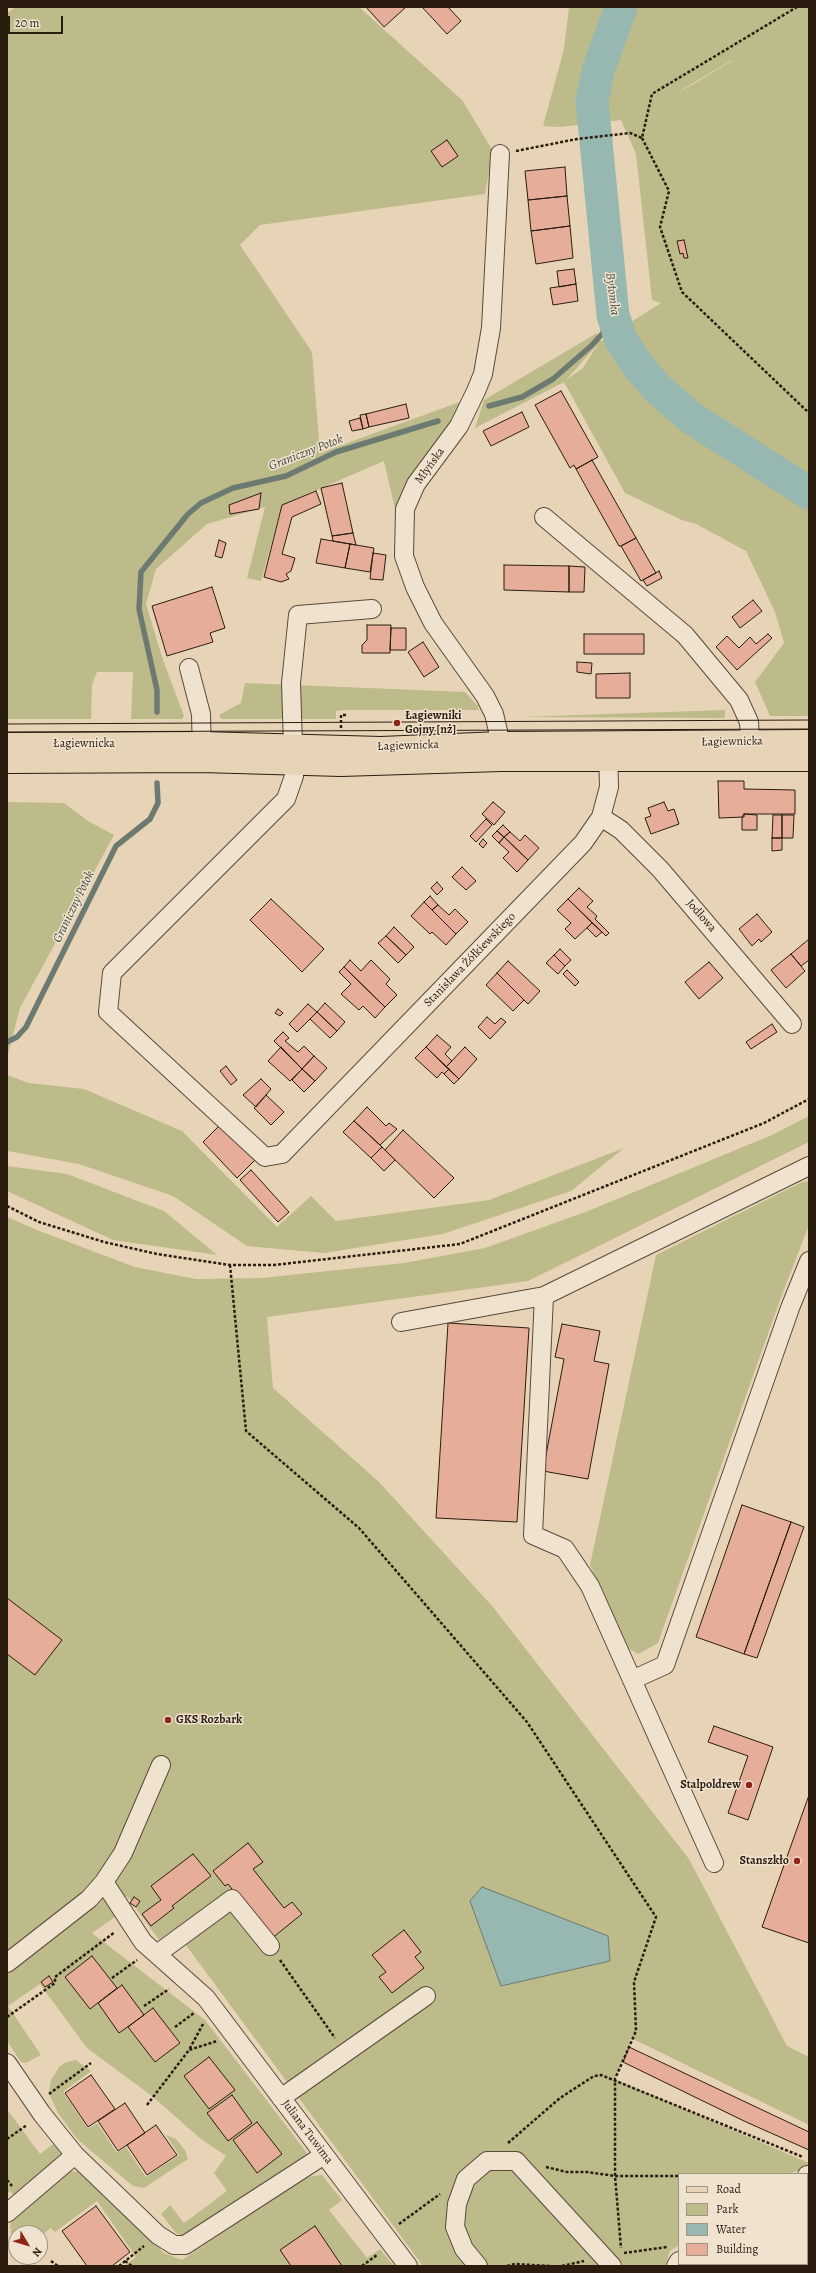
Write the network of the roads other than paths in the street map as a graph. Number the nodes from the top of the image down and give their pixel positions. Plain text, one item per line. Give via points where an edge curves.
1 (500, 154) road end
2 (544, 517) dead end
3 (372, 609) dead end
4 (189, 668) dead end
5 (809, 741) edge
6 (7, 744) edge
7 (608, 751) junction
8 (751, 751) junction
9 (202, 752) junction
10 (500, 752) junction
11 (293, 754) junction
12 (809, 760) edge
13 (7, 762) edge
14 (600, 817) junction
15 (792, 1024) dead end
16 (809, 1166) edge
17 (809, 1260) edge
18 (544, 1296) junction
19 (401, 1322) dead end
20 (632, 1680) junction
21 (161, 1766) dead end
22 (714, 1863) dead end
23 (104, 1882) junction
24 (270, 1946) road end
25 (154, 1952) junction
26 (7, 1963) edge
27 (426, 1996) dead end
28 (7, 2063) edge
29 (281, 2098) junction
30 (75, 2155) junction
31 (324, 2156) junction
32 (7, 2212) edge
33 (616, 2260) edge
34 (408, 2266) edge
35 (478, 2266) edge

1 - 10 street, Młyńska via 491,328 483,374 459,426 416,484 407,503 404,556 415,587 433,624 485,696 494,714
2 - 8 street via 685,635 739,700 749,722
3 - 11 street via 298,615 291,684
4 - 9 street via 201,714
5 - 8 main road, Łagiewnicka
6 - 9 main road, Łagiewnicka
7 - 8 main road, Łagiewnicka
7 - 10 main road, Łagiewnicka
7 - 14 street, Stanisława Żółkiewskiego via 609,787
8 - 12 main road, Łagiewnicka
9 - 11 main road, Łagiewnicka
9 - 13 main road, Łagiewnicka
10 - 11 main road, Łagiewnicka via 381,748
11 - 14 street, Stanisława Żółkiewskiego via 294,776 286,799 112,973 108,1012 265,1157 282,1154 583,843
14 - 15 street, Jodłowa via 621,830 660,869
16 - 18 street
17 - 20 street via 665,1665
18 - 19 street
18 - 20 street via 533,1535 565,1548 590,1586
20 - 22 street
21 - 23 street via 123,1852
23 - 25 street, Juliana Tuwima via 143,1942
23 - 26 street via 89,1900
24 - 25 street via 232,1899
25 - 29 street, Juliana Tuwima via 209,2002
27 - 29 street
28 - 30 street via 38,2109
29 - 31 street, Juliana Tuwima
30 - 31 street via 174,2246 185,2245
30 - 32 street
31 - 34 street, Juliana Tuwima
33 - 35 street via 516,2161 487,2161 466,2180 457,2204 455,2227 464,2249

